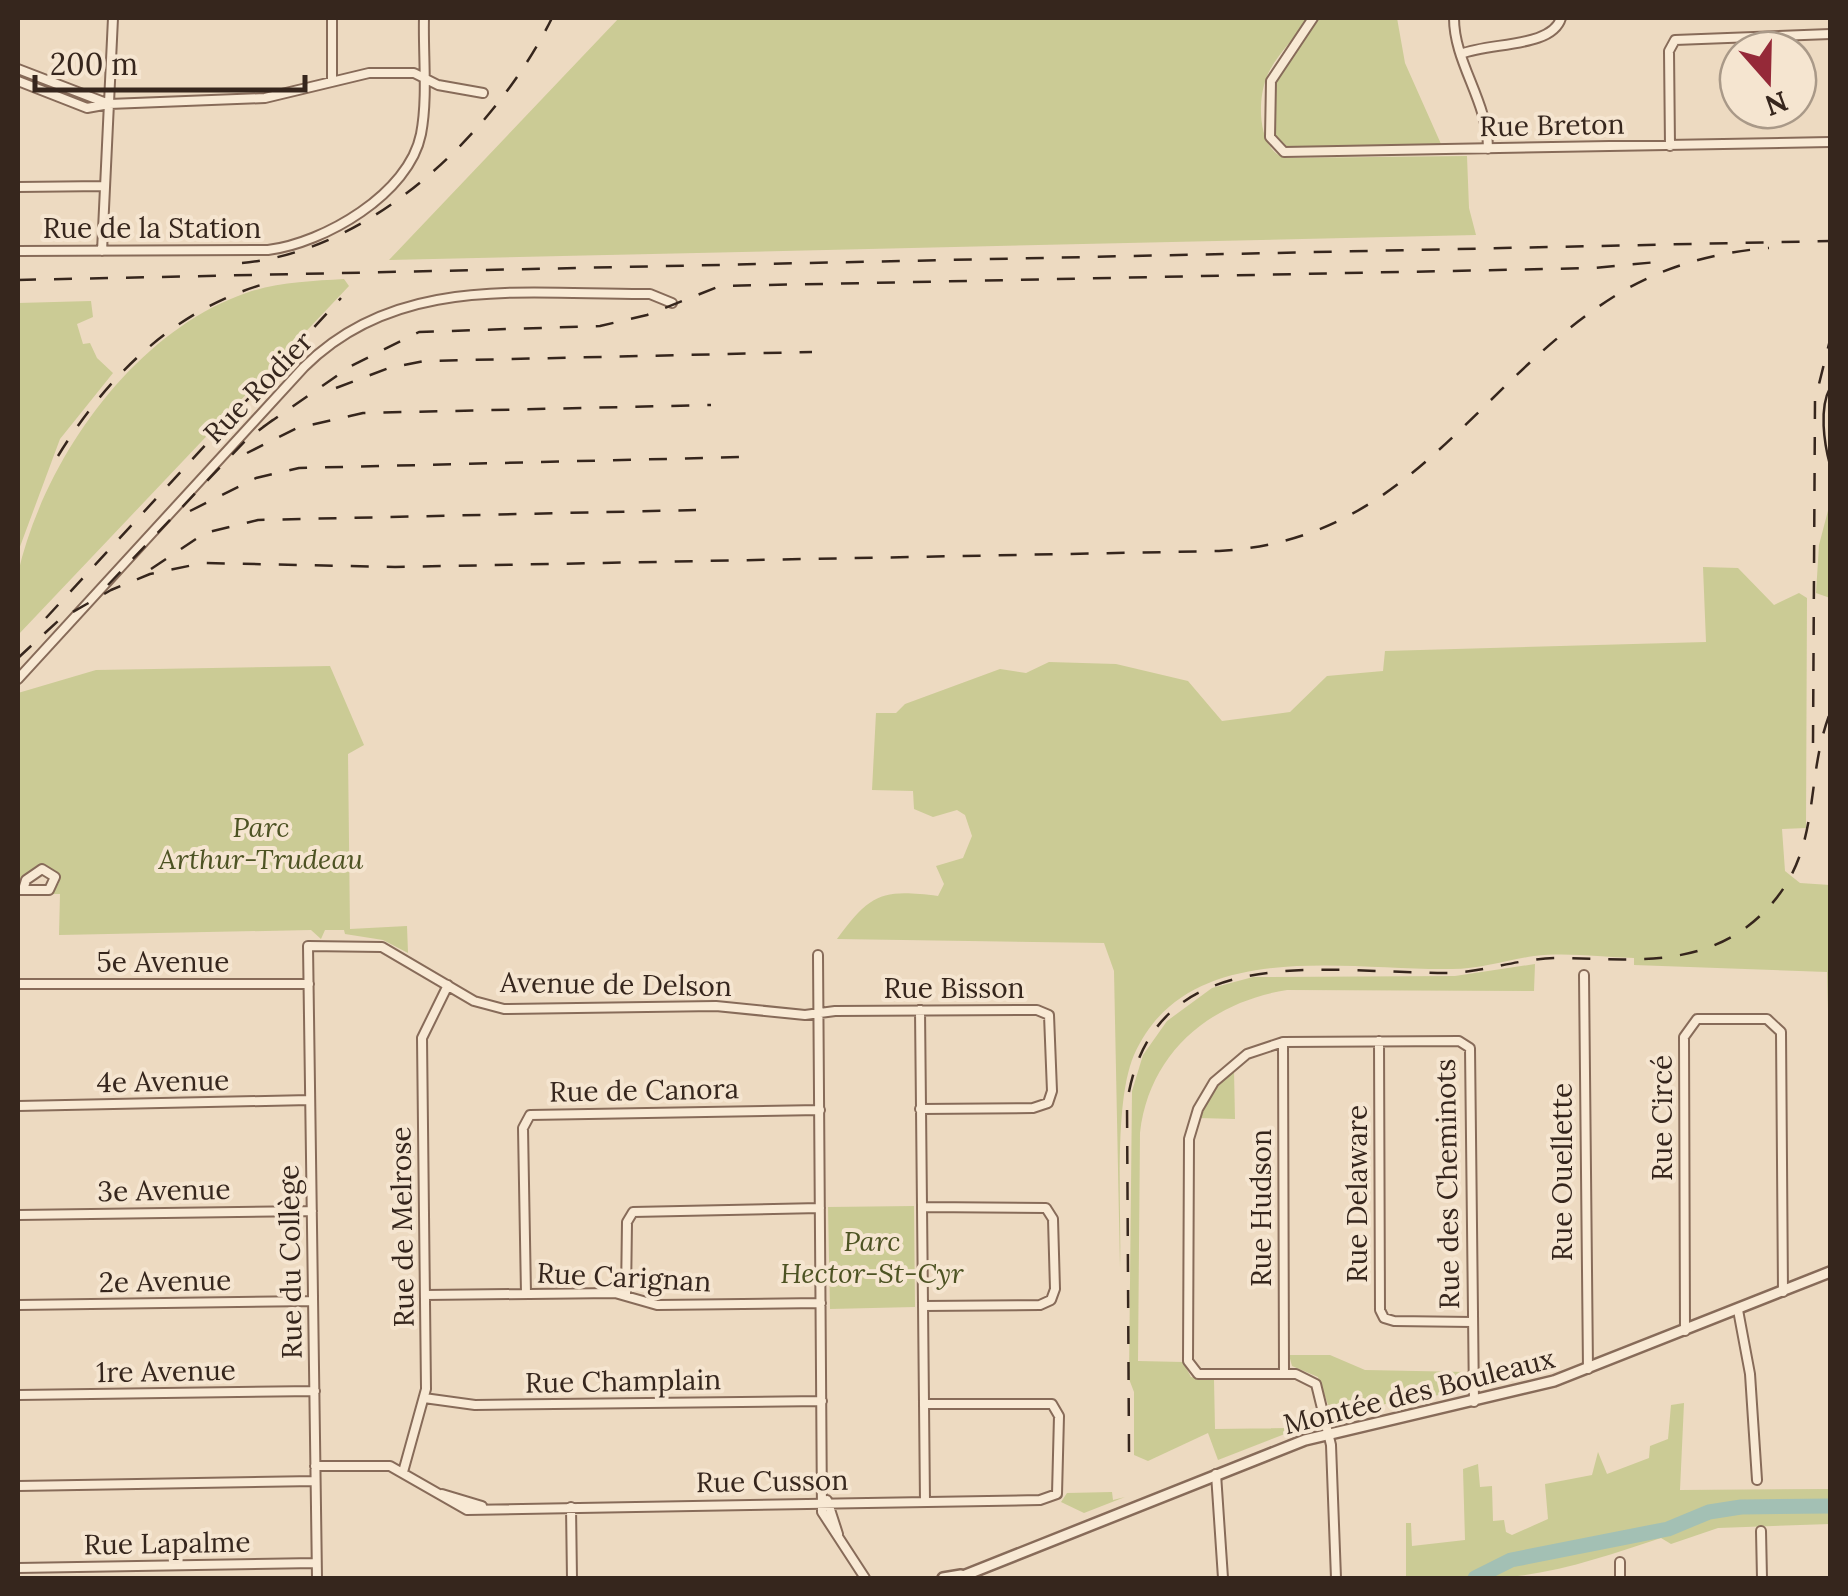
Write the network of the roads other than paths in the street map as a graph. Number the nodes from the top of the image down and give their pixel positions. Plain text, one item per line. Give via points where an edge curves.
1 (113, 18) edge
2 (332, 18) edge
3 (424, 18) edge
4 (1312, 18) edge
5 (1454, 18) edge
6 (1561, 18) edge
7 (1830, 34) edge
8 (1461, 54) junction
9 (18, 69) edge
10 (422, 77) junction
11 (18, 81) edge
12 (332, 81) junction
13 (483, 92) dead end
14 (109, 104) junction
15 (1830, 142) edge
16 (1670, 146) junction
17 (1488, 148) junction
18 (105, 186) junction
19 (18, 188) edge
20 (102, 250) junction
21 (18, 251) edge
22 (672, 303) dead end
23 (18, 679) edge
24 (308, 946) joint
25 (818, 955) dead end
26 (1584, 975) dead end
27 (18, 984) edge
28 (308, 984) junction
29 (448, 985) junction
30 (920, 1010) junction
31 (818, 1013) junction
32 (1283, 1042) junction
33 (1380, 1042) junction
34 (310, 1100) junction
35 (18, 1106) edge
36 (920, 1109) junction
37 (820, 1110) junction
38 (922, 1207) junction
39 (820, 1208) junction
40 (312, 1210) junction
41 (18, 1215) edge
42 (1830, 1272) edge
43 (1783, 1292) junction
44 (426, 1294) junction
45 (526, 1294) junction
46 (626, 1295) junction
47 (313, 1301) junction
48 (821, 1303) junction
49 (18, 1305) edge
50 (922, 1306) junction
51 (1738, 1310) junction
52 (1472, 1322) junction
53 (1686, 1331) junction
54 (1588, 1369) junction
55 (1284, 1374) junction
56 (315, 1392) junction
57 (18, 1396) edge
58 (424, 1398) junction
59 (822, 1400) junction
60 (1474, 1402) junction
61 (924, 1404) junction
62 (1329, 1432) junction
63 (315, 1466) junction
64 (403, 1472) junction
65 (1216, 1474) junction
66 (1756, 1480) dead end
67 (315, 1481) junction
68 (18, 1486) edge
69 (925, 1501) junction
70 (825, 1503) junction
71 (571, 1507) junction
72 (1761, 1531) dead end
73 (1620, 1562) dead end
74 (316, 1563) junction
75 (18, 1568) edge
76 (961, 1577) edge
77 (316, 1578) edge
78 (572, 1578) edge
79 (865, 1578) edge
80 (943, 1578) edge
81 (1224, 1578) edge
82 (1336, 1578) edge
83 (1620, 1578) edge
84 (1762, 1578) edge

1 - 14 street
2 - 12 street
3 - 10 street, Rue de la Station
4 - 17 street, Rue Breton via 1271,81 1269,133 1276,148
5 - 8 street
6 - 8 street via 1541,39
7 - 16 street via 1676,40 1669,51
8 - 17 street via 1480,99
9 - 14 street
10 - 12 street via 370,72
10 - 13 street
10 - 20 street, Rue de la Station via 414,150 371,204 338,228 268,250
11 - 14 street via 88,108
12 - 14 street via 265,98
14 - 18 street
15 - 16 street, Rue Breton
16 - 17 street, Rue Breton
18 - 19 street
18 - 20 street
20 - 21 street, Rue de la Station
22 - 23 street, Rue Rodier via 650,294 431,298 340,336 304,367
24 - 28 street, Rue du Collège
24 - 29 street, Avenue de Delson via 382,947
25 - 31 street
26 - 54 street, Rue Ouellette
27 - 28 street, 5e Avenue
28 - 34 street, Rue du Collège
29 - 31 street, Avenue de Delson via 504,1009 716,1006
29 - 44 street, Rue de Melrose via 422,1038
30 - 31 street, Rue Bisson
30 - 36 street
30 - 36 street, Rue Bisson via 1043,1010 1051,1019 1052,1098 1044,1106
31 - 37 street
32 - 33 street, Rue des Cheminots
32 - 55 street, Rue Hudson
32 - 55 street, Rue des Cheminots via 1228,1067 1194,1119 1188,1354 1198,1374
33 - 52 street, Rue Delaware via 1380,1310 1394,1321
33 - 52 street, Rue des Cheminots via 1460,1041 1472,1052
34 - 35 street, 4e Avenue
34 - 40 street, Rue du Collège
36 - 38 street
37 - 39 street
37 - 45 street, Rue de Canora via 530,1114 523,1128
38 - 50 street
38 - 50 street via 1046,1208 1053,1219 1054,1289 1040,1305
39 - 46 street via 633,1212 627,1222
39 - 48 street
40 - 41 street, 3e Avenue
40 - 47 street, Rue du Collège
42 - 43 street, Montée des Bouleaux
43 - 51 street, Montée des Bouleaux
43 - 53 street, Rue Circé via 1781,1032 1767,1019 1697,1020 1684,1038
44 - 45 street, Rue Carignan
44 - 58 street, Rue de Melrose
45 - 46 street, Rue Carignan
46 - 48 street, Rue Carignan via 657,1306
47 - 49 street, 2e Avenue
47 - 56 street, Rue du Collège
48 - 59 street
50 - 61 street
51 - 53 street, Montée des Bouleaux
51 - 66 street via 1750,1374
52 - 60 street, Rue des Cheminots
53 - 54 street, Montée des Bouleaux
54 - 60 street, Montée des Bouleaux
55 - 62 street via 1313,1380
56 - 57 street, 1re Avenue
56 - 63 street, Rue du Collège
58 - 59 street, Rue Champlain via 475,1405
58 - 64 street, Rue de Melrose
59 - 70 street
60 - 62 street, Montée des Bouleaux
61 - 69 street
61 - 69 street, Rue Cusson via 1052,1404 1060,1416 1060,1486 1054,1497
62 - 65 street, Montée des Bouleaux
62 - 82 street
63 - 64 street, Rue Cusson
63 - 67 street, Rue du Collège
64 - 71 street, Rue Cusson via 462,1509
65 - 76 street, Montée des Bouleaux
65 - 81 street
67 - 68 street
67 - 74 street, Rue du Collège
69 - 70 street, Rue Cusson
70 - 71 street, Rue Cusson
70 - 79 street via 824,1516
71 - 78 street
72 - 84 street
73 - 83 street
74 - 75 street, Rue Lapalme
74 - 77 street, Rue du Collège
76 - 80 street, Montée des Bouleaux

